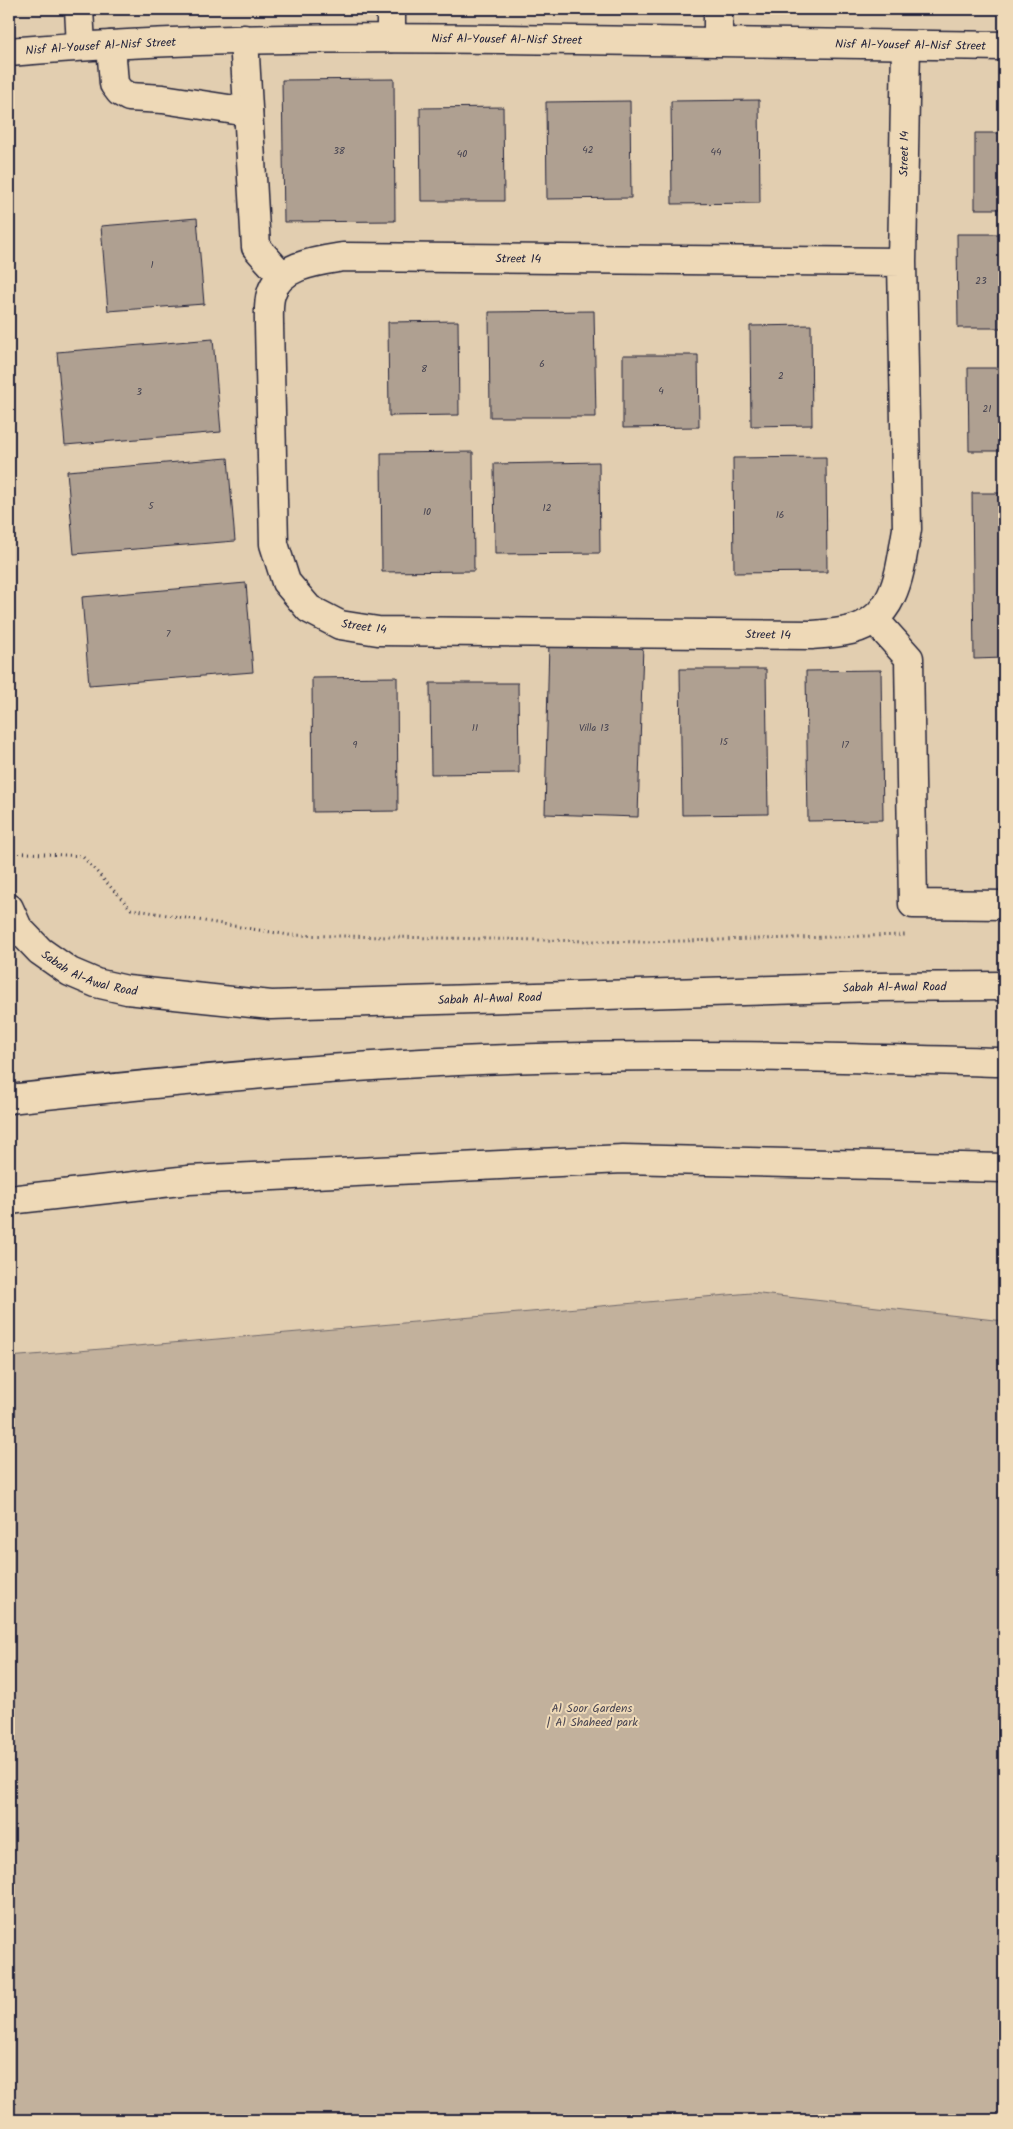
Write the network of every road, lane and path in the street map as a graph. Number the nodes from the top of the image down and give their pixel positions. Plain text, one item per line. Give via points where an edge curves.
1 (78, 9) edge
2 (391, 9) edge
3 (718, 9) edge
4 (391, 38) junction
5 (244, 39) junction
6 (718, 41) junction
7 (111, 45) junction
8 (906, 45) junction
9 (81, 46) junction
10 (1004, 46) edge
11 (9, 52) edge
12 (248, 112) junction
13 (902, 262) junction
14 (282, 276) junction
15 (874, 619) junction
16 (9, 852) edge
17 (1004, 905) edge
18 (9, 908) edge
19 (911, 935) dead end
20 (1004, 986) edge
21 (1004, 1062) edge
22 (9, 1099) edge
23 (1004, 1170) edge
24 (9, 1200) edge

1 - 9 main road
2 - 4 main road
3 - 6 main road
4 - 5 main road, Nisf Al-Yousef Al-Nisf Street
4 - 6 main road, Nisf Al-Yousef Al-Nisf Street
5 - 7 main road, Nisf Al-Yousef Al-Nisf Street
5 - 12 main road
6 - 8 main road, Nisf Al-Yousef Al-Nisf Street
7 - 9 main road, Nisf Al-Yousef Al-Nisf Street
7 - 12 main road via 114,84 129,97
8 - 10 main road, Nisf Al-Yousef Al-Nisf Street
8 - 13 main road, Street 14
9 - 11 main road, Nisf Al-Yousef Al-Nisf Street
12 - 14 main road via 256,246
13 - 14 main road, Street 14 via 343,257 307,264
13 - 15 main road, Street 14 via 907,529 892,598
14 - 15 main road, Street 14 via 270,293 269,325 274,544 286,582 309,609 340,625 378,630 812,635 852,630
15 - 17 main road via 909,658 913,904
16 - 19 path via 82,856 131,909 289,934 644,942
18 - 20 main road, Sabah Al-Awal Road via 18,928 40,951 70,972 96,983 127,990 271,1005
21 - 22 main road via 722,1056 540,1058 372,1065 142,1084
23 - 24 main road via 623,1159 188,1180

